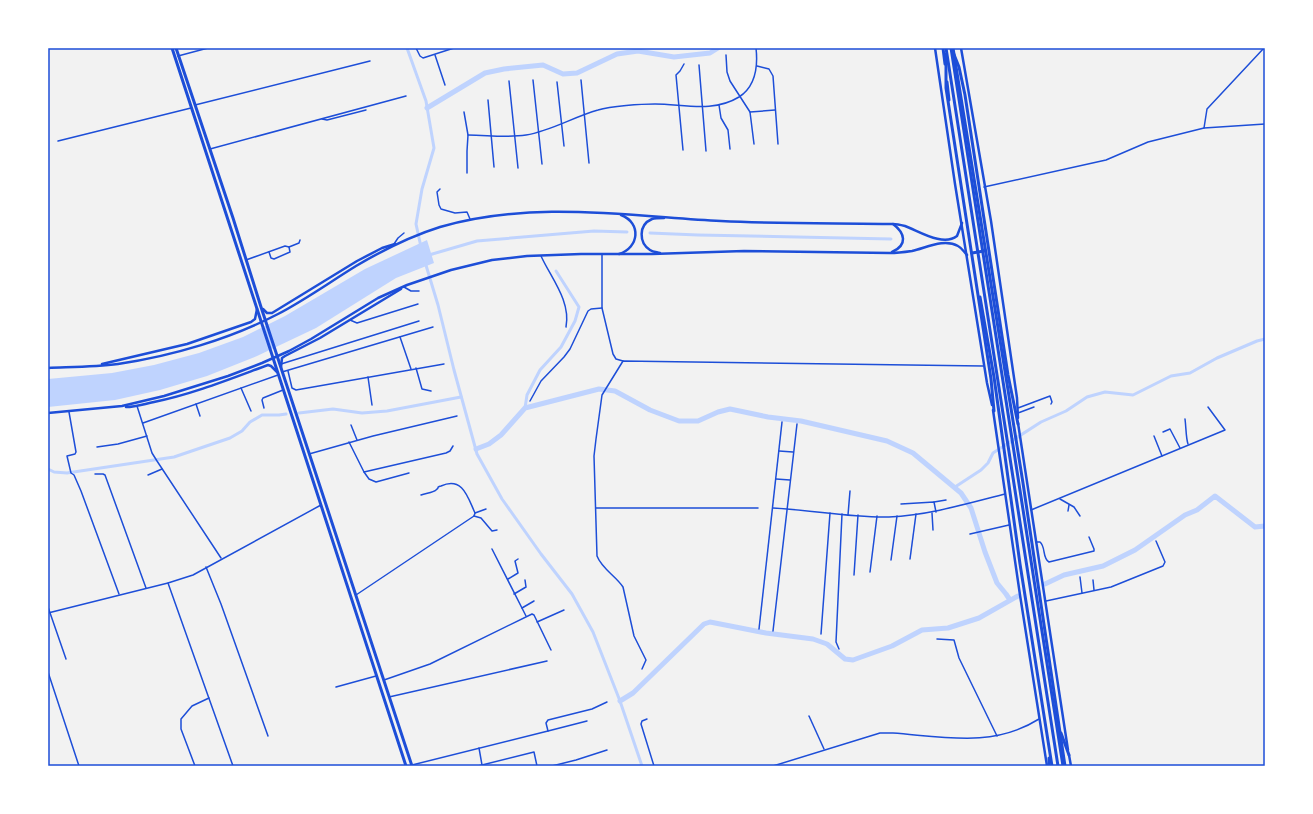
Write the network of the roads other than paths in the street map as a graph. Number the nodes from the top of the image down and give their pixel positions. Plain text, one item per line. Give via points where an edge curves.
1 (172, 48) edge
2 (176, 48) edge
3 (208, 48) edge
4 (416, 48) edge
5 (454, 48) edge
6 (756, 48) edge
7 (935, 48) edge
8 (943, 48) edge
9 (946, 48) edge
10 (952, 48) edge
11 (960, 48) edge
12 (1264, 48) edge
13 (435, 55) junction
14 (726, 55) dead end
15 (178, 56) junction
16 (370, 61) dead end
17 (684, 64) dead end
18 (699, 65) dead end
19 (757, 66) junction
20 (534, 80) dead end
21 (581, 80) dead end
22 (509, 81) dead end
23 (557, 82) dead end
24 (445, 85) dead end
25 (967, 87) junction
26 (406, 96) dead end
27 (739, 97) junction
28 (961, 97) junction
29 (488, 100) dead end
30 (195, 105) junction
31 (719, 105) junction
32 (679, 106) junction
33 (702, 107) junction
34 (191, 108) junction
35 (366, 110) dead end
36 (775, 110) junction
37 (464, 112) dead end
38 (750, 112) junction
39 (584, 115) junction
40 (322, 119) junction
41 (562, 124) junction
42 (1265, 124) edge
43 (1204, 128) junction
44 (538, 132) junction
45 (468, 135) junction
46 (491, 135) junction
47 (515, 136) junction
48 (58, 141) dead end
49 (754, 144) dead end
50 (778, 144) dead end
51 (564, 146) dead end
52 (210, 149) junction
53 (730, 149) dead end
54 (683, 150) dead end
55 (706, 151) dead end
56 (589, 163) dead end
57 (542, 164) dead end
58 (494, 167) dead end
59 (518, 168) dead end
60 (467, 173) dead end
61 (984, 187) junction
62 (440, 189) dead end
63 (615, 214) junction
64 (678, 218) junction
65 (470, 221) junction
66 (962, 223) junction
67 (893, 224) junction
68 (404, 233) dead end
69 (300, 240) dead end
70 (400, 243) junction
71 (394, 244) junction
72 (289, 247) junction
73 (985, 251) junction
74 (269, 252) junction
75 (890, 253) junction
76 (972, 253) junction
77 (602, 254) junction
78 (664, 254) junction
79 (614, 255) junction
80 (967, 255) junction
81 (541, 256) junction
82 (246, 260) junction
83 (407, 285) junction
84 (419, 291) dead end
85 (418, 304) dead end
86 (261, 307) junction
87 (602, 308) junction
88 (257, 309) junction
89 (350, 320) junction
90 (419, 321) dead end
91 (433, 327) dead end
92 (566, 327) dead end
93 (400, 337) junction
94 (623, 361) junction
95 (281, 364) junction
96 (444, 364) dead end
97 (97, 365) junction
98 (985, 366) junction
99 (48, 368) edge
100 (416, 368) junction
101 (411, 369) junction
102 (282, 371) junction
103 (288, 371) junction
104 (278, 374) junction
105 (368, 377) junction
106 (241, 388) junction
107 (283, 390) junction
108 (431, 390) dead end
109 (530, 401) dead end
110 (196, 404) junction
111 (1051, 404) dead end
112 (372, 405) dead end
113 (122, 406) junction
114 (137, 406) junction
115 (1034, 407) dead end
116 (1208, 407) dead end
117 (264, 408) dead end
118 (1018, 408) junction
119 (251, 411) dead end
120 (994, 411) junction
121 (69, 412) junction
122 (48, 413) edge
123 (1018, 413) junction
124 (200, 416) dead end
125 (457, 416) dead end
126 (1185, 419) dead end
127 (782, 422) dead end
128 (143, 423) junction
129 (796, 424) dead end
130 (1018, 424) junction
131 (351, 425) dead end
132 (1163, 432) dead end
133 (147, 436) junction
134 (1154, 436) dead end
135 (357, 440) junction
136 (349, 442) junction
137 (1188, 445) junction
138 (452, 446) dead end
139 (97, 447) dead end
140 (1180, 448) junction
141 (779, 451) junction
142 (793, 452) junction
143 (310, 454) junction
144 (1162, 456) junction
145 (162, 468) junction
146 (364, 472) junction
147 (410, 473) dead end
148 (95, 474) dead end
149 (148, 475) dead end
150 (776, 479) junction
151 (790, 480) junction
152 (850, 491) dead end
153 (421, 494) dead end
154 (1005, 494) junction
155 (1060, 499) junction
156 (946, 500) dead end
157 (934, 502) junction
158 (901, 504) dead end
159 (321, 505) junction
160 (1069, 505) junction
161 (486, 508) dead end
162 (596, 508) junction
163 (758, 508) dead end
164 (773, 508) junction
165 (786, 509) junction
166 (1031, 510) junction
167 (1068, 511) dead end
168 (936, 512) junction
169 (932, 513) junction
170 (474, 514) junction
171 (830, 514) junction
172 (842, 514) junction
173 (916, 514) junction
174 (848, 515) junction
175 (858, 515) junction
176 (878, 516) junction
177 (897, 516) junction
178 (1080, 516) dead end
179 (1009, 525) junction
180 (497, 530) dead end
181 (933, 530) dead end
182 (970, 534) dead end
183 (1089, 537) dead end
184 (1156, 541) dead end
185 (1036, 542) junction
186 (492, 549) dead end
187 (221, 558) junction
188 (518, 559) dead end
189 (910, 559) dead end
190 (891, 560) dead end
191 (206, 568) junction
192 (870, 572) dead end
193 (854, 575) dead end
194 (1080, 578) dead end
195 (507, 579) junction
196 (525, 580) dead end
197 (1093, 580) dead end
198 (168, 583) junction
199 (146, 588) junction
200 (1094, 591) junction
201 (514, 594) junction
202 (1082, 594) junction
203 (120, 595) junction
204 (356, 595) junction
205 (534, 601) dead end
206 (1045, 601) junction
207 (48, 607) edge
208 (522, 608) junction
209 (564, 610) dead end
210 (49, 613) edge
211 (526, 617) junction
212 (363, 618) junction
213 (358, 620) junction
214 (537, 622) junction
215 (759, 628) dead end
216 (773, 630) dead end
217 (821, 634) dead end
218 (937, 639) dead end
219 (839, 649) dead end
220 (551, 650) dead end
221 (66, 660) dead end
222 (547, 661) dead end
223 (642, 669) dead end
224 (48, 672) edge
225 (376, 676) junction
226 (384, 680) junction
227 (336, 687) dead end
228 (389, 697) junction
229 (209, 698) junction
230 (607, 702) dead end
231 (809, 716) dead end
232 (647, 719) dead end
233 (1039, 719) junction
234 (587, 721) dead end
235 (1058, 725) junction
236 (548, 731) junction
237 (268, 736) dead end
238 (998, 736) junction
239 (479, 748) junction
240 (607, 750) dead end
241 (824, 750) junction
242 (1069, 756) junction
243 (412, 765) edge
244 (482, 765) junction
245 (79, 766) edge
246 (195, 766) edge
247 (234, 766) edge
248 (406, 766) edge
249 (478, 766) edge
250 (537, 766) edge
251 (552, 766) edge
252 (654, 766) edge
253 (773, 766) edge
254 (1050, 766) edge
255 (1058, 766) edge
256 (1064, 766) edge
257 (1071, 766) edge

1 - 34 main road
2 - 15 main road
3 - 15 street
4 - 13 street via 421,58
5 - 13 street
6 - 19 street
7 - 66 main road
8 - 76 main road
9 - 120 main road via 946,88
9 - 255 main road
10 - 28 main road
10 - 130 main road via 965,95
10 - 256 main road
11 - 25 main road
12 - 43 street via 1207,109
13 - 24 street
14 - 27 street via 728,76
15 - 30 main road
16 - 30 street
17 - 32 street via 676,76
18 - 33 street
19 - 27 street via 752,82
19 - 36 street via 769,69 772,73
20 - 44 street
21 - 39 street
22 - 47 street
23 - 41 street
25 - 28 main road
25 - 61 main road
26 - 40 street
27 - 31 street
27 - 38 street
28 - 73 main road
29 - 46 street
30 - 52 main road
31 - 33 street
31 - 53 street via 721,118 728,130
32 - 33 street
32 - 39 street via 654,104 608,108
32 - 54 street
33 - 55 street
34 - 48 street
34 - 88 main road
35 - 40 street
36 - 38 street
36 - 50 street
37 - 45 street
38 - 49 street
39 - 41 street
39 - 56 street
40 - 52 street
41 - 44 street
41 - 51 street
42 - 43 street
43 - 61 street via 1148,142 1106,160
44 - 47 street
44 - 57 street
45 - 46 street
45 - 60 street
46 - 47 street
46 - 58 street
47 - 59 street
52 - 82 main road
61 - 118 main road
62 - 65 street via 437,191 441,209 449,212 467,212
63 - 64 main road
63 - 65 main road via 542,212
63 - 79 main road via 626,217 636,234 629,249
64 - 67 main road
64 - 78 main road via 654,219 647,222 642,230 641,238 646,246 652,251
65 - 70 main road via 440,228
66 - 67 main road via 957,236 949,239 934,238 903,225
66 - 80 main road
67 - 75 main road via 900,229 903,241 899,248
68 - 71 street
69 - 72 street via 300,243
70 - 71 main road
70 - 97 main road via 358,265 304,300 250,327 217,340 152,357
71 - 86 main road via 357,261 272,313 267,313
72 - 74 street
72 - 74 street via 290,252 274,259
73 - 76 main road
73 - 235 main road via 1023,483
74 - 82 street
75 - 78 main road via 744,251
75 - 80 main road via 905,252 934,244 953,244
76 - 254 main road via 994,377 1049,745
77 - 79 main road
77 - 81 main road
77 - 87 street
78 - 79 main road
80 - 98 main road
81 - 83 main road via 506,258 451,270
81 - 92 street via 566,309
82 - 86 main road
83 - 84 street via 411,291
83 - 89 main road
83 - 113 main road via 378,298 311,339 262,363 164,396
85 - 89 street via 357,323
86 - 102 main road
87 - 94 street via 613,354 616,359
87 - 109 street via 588,311 570,349 541,381
88 - 97 main road via 254,320 210,336
88 - 104 main road
89 - 95 main road via 285,356
90 - 95 street
91 - 93 street
93 - 101 street
93 - 103 street
94 - 98 street
94 - 162 street via 602,396 594,456
95 - 102 main road
96 - 100 street
97 - 99 main road
98 - 120 main road
100 - 101 street
100 - 108 street via 422,389
101 - 105 street
102 - 103 street
102 - 143 main road
103 - 105 street via 293,389 296,390
104 - 106 street
104 - 107 main road
104 - 114 main road via 268,365 222,383 167,400
105 - 112 street
106 - 110 street
106 - 119 street
107 - 117 street via 263,398
107 - 159 main road
110 - 124 street
110 - 128 street
111 - 118 street via 1050,396
113 - 114 main road
113 - 121 main road
114 - 128 street
115 - 123 street
116 - 137 street via 1225,430
118 - 123 main road
120 - 154 main road
121 - 122 main road
121 - 203 street via 76,452 67,456 71,473 74,474 81,491
123 - 130 main road
125 - 135 street
126 - 137 street
127 - 141 street
128 - 133 street
129 - 142 street
130 - 166 main road
131 - 135 street
132 - 140 street via 1171,430
133 - 139 street
133 - 145 street via 152,453
134 - 144 street
135 - 136 street
136 - 143 street
136 - 146 street
137 - 140 street
138 - 146 street via 446,453
140 - 144 street
141 - 142 street
141 - 150 street
142 - 151 street
143 - 204 main road
144 - 155 street
145 - 149 street
145 - 187 street
146 - 147 street via 376,482
148 - 199 street via 105,475
150 - 151 street
150 - 164 street
151 - 165 street
152 - 174 street
153 - 170 street via 434,491 446,484 457,485 467,494
154 - 168 street
154 - 179 main road
155 - 160 street
155 - 166 street
156 - 157 street
157 - 158 street
157 - 168 street
159 - 187 street
159 - 213 main road
160 - 167 street
160 - 178 street via 1076,509
161 - 170 street
162 - 163 street
162 - 223 street via 597,556 623,587 634,636 646,660
164 - 165 street
164 - 215 street
165 - 171 street
165 - 216 street
166 - 185 main road
168 - 169 street
169 - 173 street
169 - 181 street
170 - 180 street via 492,531
170 - 204 street
171 - 172 street
171 - 217 street
172 - 174 street
172 - 219 street via 836,642
173 - 177 street
173 - 189 street
174 - 175 street
175 - 176 street
175 - 193 street
176 - 177 street
176 - 192 street
177 - 190 street
179 - 182 street
179 - 233 main road
183 - 185 street via 1094,551 1049,562 1042,544
184 - 200 street via 1166,562 1164,565 1111,587
185 - 206 main road
186 - 195 street
187 - 191 street
188 - 195 street via 515,561 518,573
191 - 198 street
191 - 237 street
194 - 202 street
195 - 201 street
196 - 201 street via 526,587
197 - 200 street
198 - 199 street
198 - 229 street
199 - 203 street
200 - 202 street
201 - 208 street
202 - 206 street
203 - 210 street
204 - 212 main road
205 - 208 street
206 - 242 main road
207 - 210 street
208 - 211 street
209 - 214 street
210 - 221 street
211 - 214 street via 533,614
211 - 226 street via 430,664
212 - 213 main road
212 - 226 main road
213 - 225 main road
214 - 220 street
218 - 238 street via 953,639 956,642 959,658
222 - 228 street
224 - 245 street
225 - 227 street
225 - 248 main road
226 - 228 main road
228 - 243 main road
229 - 246 street via 192,706 181,719 181,729
229 - 247 street
230 - 236 street via 592,709 548,720
231 - 241 street
232 - 252 street via 641,724
233 - 238 street via 1022,729
233 - 254 main road
234 - 236 street
235 - 242 main road
235 - 256 main road
236 - 239 street
238 - 241 street via 977,739 885,733
239 - 243 street
239 - 244 street
240 - 251 street
241 - 253 street
242 - 257 main road
244 - 249 street
244 - 250 street via 534,752

